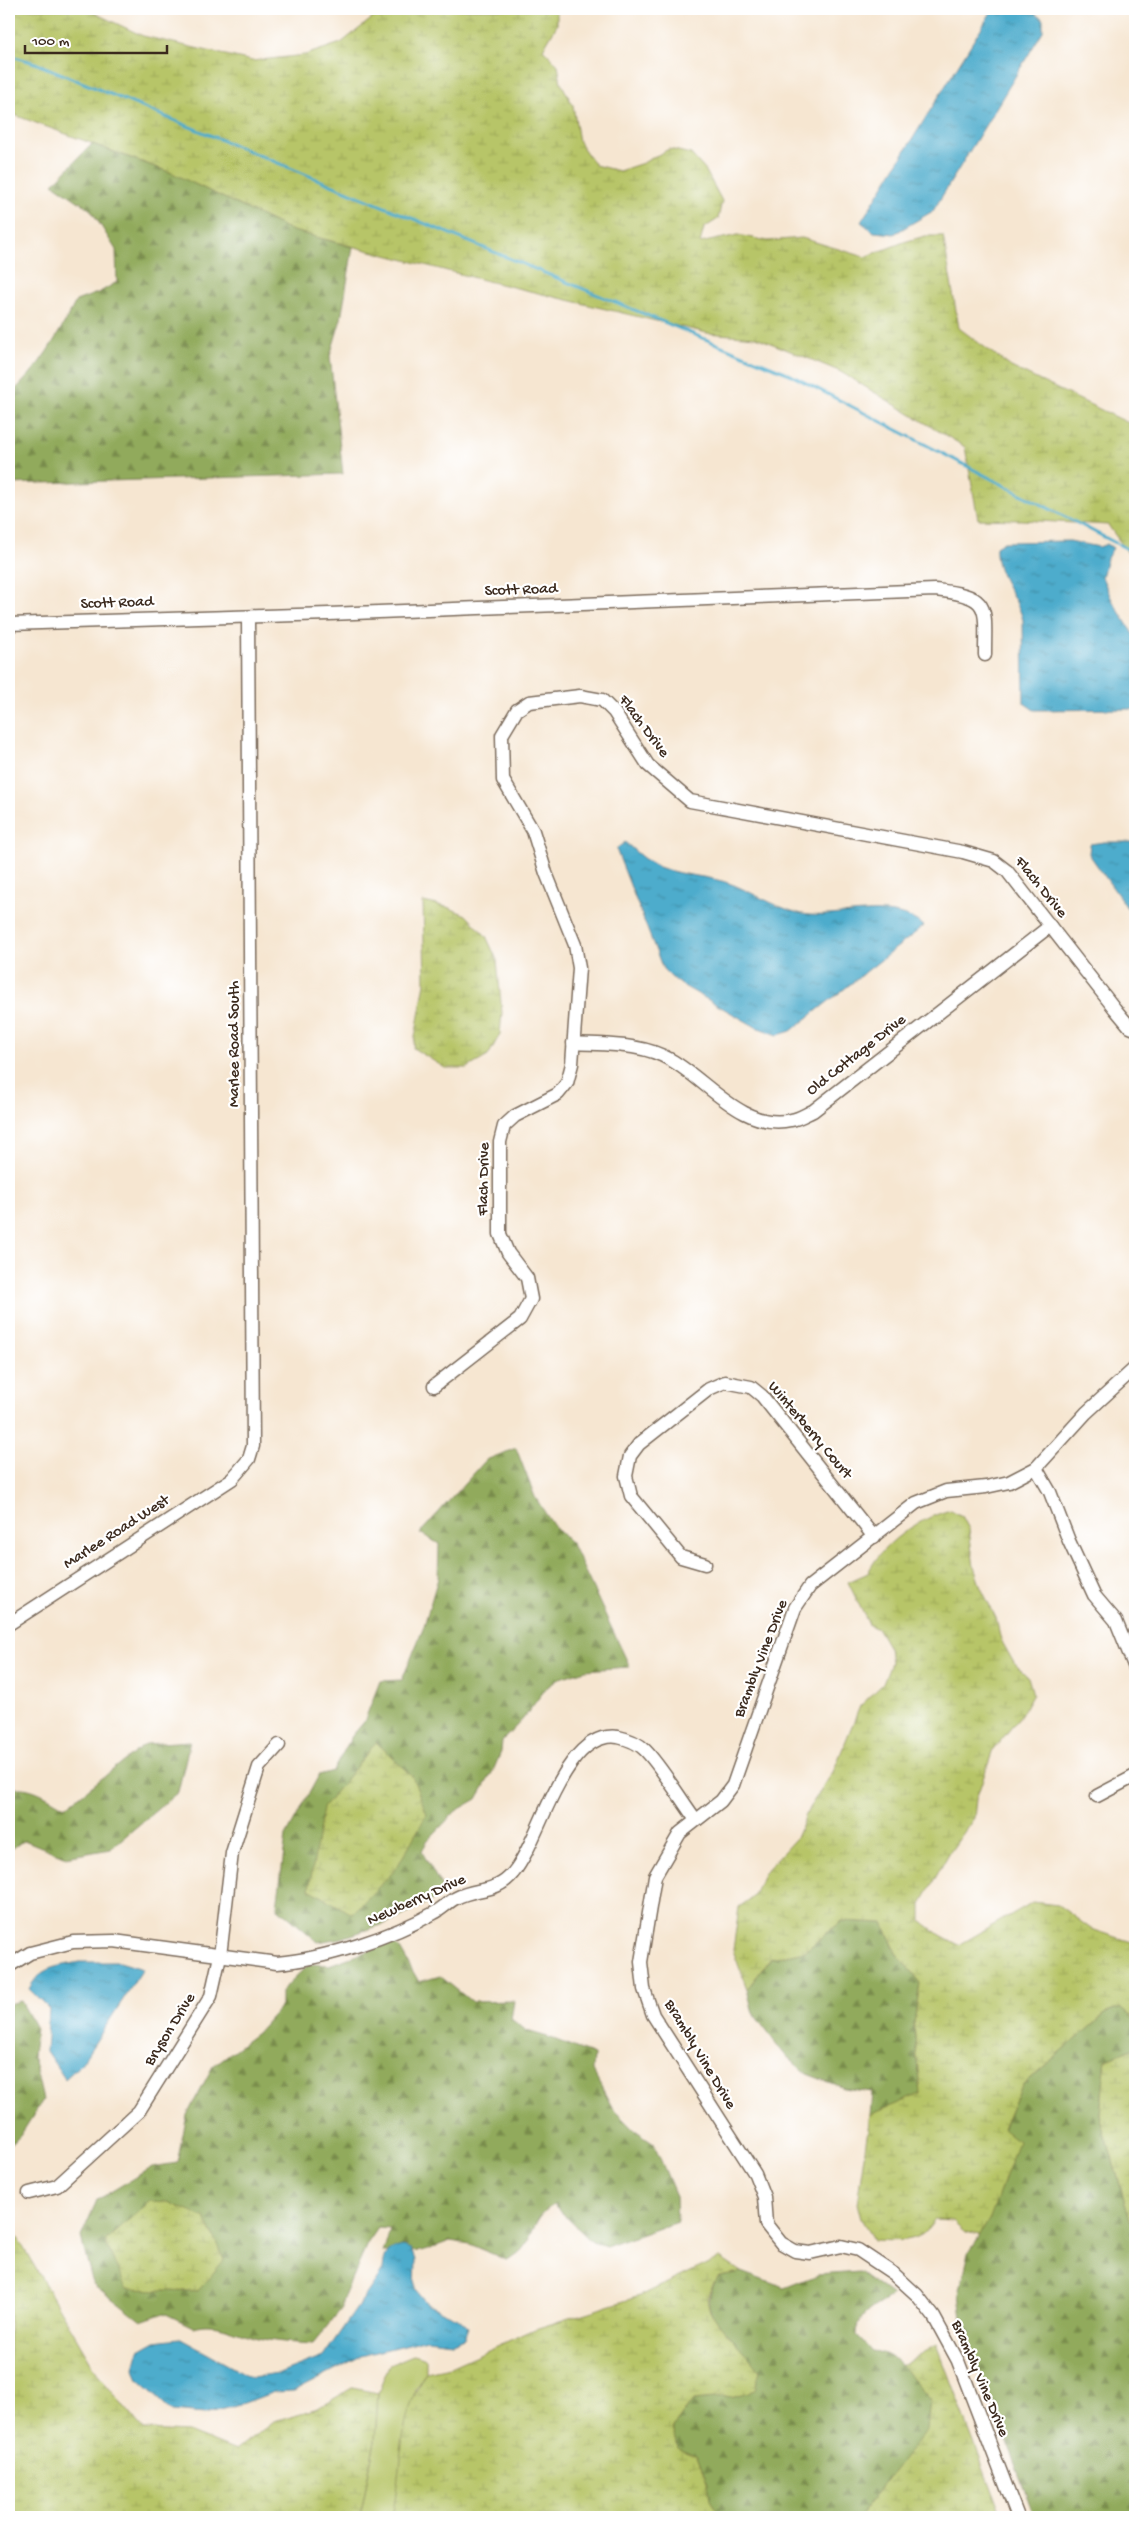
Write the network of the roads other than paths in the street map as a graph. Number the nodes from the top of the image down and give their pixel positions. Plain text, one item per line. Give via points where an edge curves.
1 (248, 617) junction
2 (9, 624) edge
3 (985, 655) dead end
4 (1050, 926) junction
5 (1135, 1029) edge
6 (573, 1043) junction
7 (1135, 1368) edge
8 (434, 1386) dead end
9 (1036, 1468) junction
10 (242, 1469) joint
11 (874, 1537) junction
12 (705, 1564) dead end
13 (9, 1624) edge
14 (1135, 1668) edge
15 (279, 1745) dead end
16 (1135, 1776) edge
17 (1097, 1796) dead end
18 (696, 1820) junction
19 (220, 1956) junction
20 (9, 1966) edge
21 (29, 2193) dead end
22 (1018, 2517) edge

1 - 2 street, Scott Road
1 - 3 street, Scott Road via 935,590 965,596 980,605 986,616
1 - 10 street, Marlee Road South via 254,1440 249,1459
4 - 5 street, Flach Drive via 1115,1009
4 - 6 street, Old Cottage Drive via 813,1111 792,1120 776,1122 754,1118 671,1059 636,1047
4 - 6 street, Flach Drive via 1007,871 994,861 963,852 690,801 648,765 614,712 602,700 580,696 529,702 517,710 502,735 503,780 533,831 575,945 579,968
6 - 8 street, Flach Drive via 567,1083 551,1098 515,1116 504,1126 500,1142 500,1234 508,1253 528,1278 531,1299 520,1319
7 - 9 street, Brambly Vine Drive via 1086,1413
9 - 11 street, Brambly Vine Drive via 1009,1482 946,1490 916,1504
9 - 14 street via 1050,1492 1094,1595 1116,1620
10 - 13 street, Marlee Road West via 232,1479
11 - 12 street, Winterberry Court via 762,1396 751,1387 724,1382 709,1389 639,1444 630,1456 626,1476 631,1496 681,1556
11 - 18 street, Brambly Vine Drive via 810,1586 795,1608 733,1785 720,1801
15 - 19 street, Bryson Drive via 259,1767 232,1853
16 - 17 street
18 - 19 street, Newberry Drive via 645,1750 630,1739 610,1736 595,1740 567,1767 514,1873 498,1887 457,1898 434,1913 390,1933 302,1961 277,1963
18 - 22 street, Brambly Vine Drive via 680,1833 655,1876 642,1962 644,1989 653,2015 755,2174 764,2197 766,2224 781,2243 795,2251 810,2253 841,2246 858,2250 894,2274 917,2295 934,2318 958,2361
19 - 20 street, Newberry Drive via 114,1941 73,1942 30,1953
19 - 21 street, Bryson Drive via 211,1996 139,2111 57,2186

